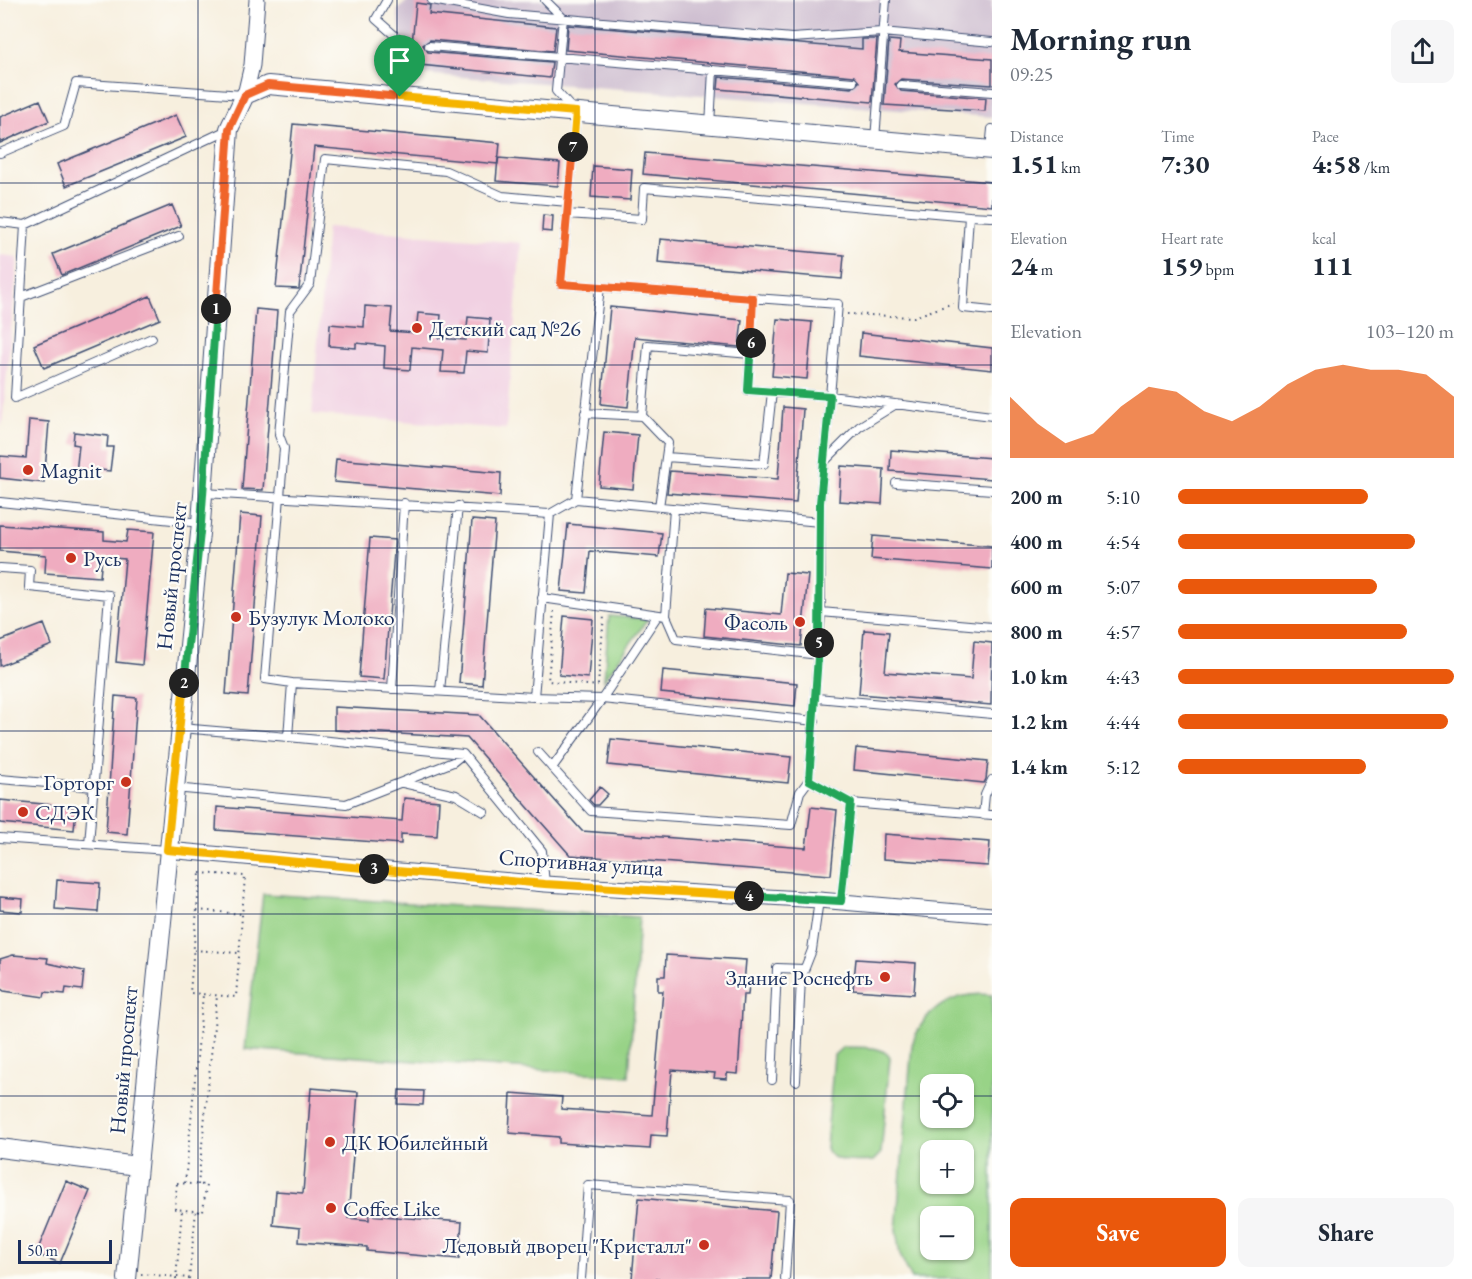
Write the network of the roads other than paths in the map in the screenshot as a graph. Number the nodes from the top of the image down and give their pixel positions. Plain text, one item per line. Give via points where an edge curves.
1 (257, 0) edge
2 (387, 0) edge
3 (432, 0) edge
4 (544, 0) edge
5 (885, 0) edge
6 (563, 18) junction
7 (882, 32) junction
8 (992, 42) edge
9 (429, 46) dead end
10 (559, 57) junction
11 (712, 70) junction
12 (853, 82) dead end
13 (901, 85) dead end
14 (992, 92) edge
15 (245, 95) junction
16 (400, 97) junction
17 (576, 112) junction
18 (710, 125) junction
19 (229, 129) junction
20 (992, 129) edge
21 (874, 140) junction
22 (991, 150) edge
23 (0, 153) edge
24 (568, 202) junction
25 (567, 214) junction
26 (969, 216) junction
27 (992, 217) edge
28 (0, 222) edge
29 (25, 225) junction
30 (179, 236) dead end
31 (600, 287) junction
32 (21, 297) junction
33 (753, 298) junction
34 (992, 310) edge
35 (152, 338) dead end
36 (750, 354) junction
37 (772, 392) junction
38 (830, 396) junction
39 (896, 404) junction
40 (585, 413) junction
41 (642, 416) junction
42 (992, 416) edge
43 (666, 457) junction
44 (824, 462) junction
45 (896, 483) dead end
46 (992, 490) edge
47 (203, 493) junction
48 (280, 497) junction
49 (576, 499) junction
50 (0, 502) edge
51 (404, 503) junction
52 (458, 506) junction
53 (659, 507) junction
54 (674, 509) junction
55 (550, 514) junction
56 (820, 522) junction
57 (201, 523) junction
58 (0, 568) edge
59 (542, 598) junction
60 (821, 612) junction
61 (662, 616) junction
62 (992, 627) edge
63 (819, 655) junction
64 (292, 683) junction
65 (392, 689) junction
66 (440, 691) junction
67 (534, 697) junction
68 (817, 698) junction
69 (602, 699) junction
70 (992, 714) edge
71 (814, 721) junction
72 (179, 728) junction
73 (288, 737) junction
74 (538, 752) dead end
75 (463, 754) junction
76 (552, 768) junction
77 (0, 779) edge
78 (809, 780) junction
79 (992, 780) edge
80 (402, 782) junction
81 (94, 787) junction
82 (173, 788) junction
83 (851, 803) junction
84 (484, 812) dead end
85 (983, 815) junction
86 (992, 815) edge
87 (0, 838) edge
88 (89, 844) junction
89 (167, 850) junction
90 (545, 884) junction
91 (819, 900) junction
92 (841, 901) junction
93 (992, 915) edge
94 (804, 969) junction
95 (772, 1080) dead end
96 (796, 1081) dead end
97 (0, 1148) edge
98 (137, 1166) junction
99 (127, 1276) edge
100 (581, 1279) edge
101 (785, 1279) edge

1 - 15 street via 252,65
2 - 16 lane via 376,19 401,41
3 - 6 lane via 508,14
4 - 6 lane
5 - 7 lane
6 - 7 lane via 792,38
6 - 10 lane
7 - 8 lane
7 - 21 lane
9 - 10 lane
10 - 11 lane
10 - 17 lane via 556,91
11 - 12 lane
11 - 18 lane
13 - 14 lane
15 - 16 street via 268,85
15 - 19 street, Новый проспект
15 - 23 lane via 76,83 64,126
16 - 17 street
17 - 18 street
17 - 24 lane
18 - 21 street
19 - 29 lane
19 - 47 street, Новый проспект
20 - 22 lane
21 - 22 street
24 - 25 lane
24 - 48 lane via 502,196 446,171 325,159 310,284 290,312 279,435 284,448
25 - 26 lane via 642,219 644,188
25 - 31 lane via 561,284
26 - 27 lane
26 - 34 lane via 963,308
28 - 29 lane
29 - 32 lane
30 - 32 lane
31 - 33 lane
31 - 40 lane
32 - 35 lane via 15,398
33 - 36 lane
33 - 38 lane via 838,304
36 - 37 lane via 748,390
36 - 41 lane via 648,345
37 - 38 lane
37 - 43 lane via 764,464
38 - 39 lane
38 - 44 lane
39 - 42 lane
39 - 44 lane via 859,427
40 - 41 lane
40 - 49 lane
41 - 43 lane via 668,443
43 - 53 lane
44 - 56 lane
45 - 46 lane
47 - 48 lane
47 - 57 street, Новый проспект
48 - 51 lane
48 - 64 lane via 265,679
49 - 53 lane
49 - 55 lane
50 - 57 lane
51 - 52 lane
51 - 65 lane
52 - 55 lane
52 - 66 lane
53 - 54 lane
54 - 56 lane
54 - 61 lane
55 - 59 lane
56 - 60 lane
57 - 72 street, Новый проспект
58 - 81 lane via 30,570 29,587 109,595
59 - 61 lane
59 - 67 lane
60 - 62 lane
60 - 63 lane
61 - 63 lane via 676,639
61 - 69 lane
63 - 68 lane
64 - 65 lane
64 - 73 lane
65 - 66 lane
66 - 67 lane
67 - 69 lane
68 - 70 lane
68 - 71 lane
69 - 71 lane
69 - 76 lane
71 - 78 lane
72 - 73 lane
72 - 82 street, Новый проспект
73 - 75 lane
74 - 76 lane
75 - 80 lane via 453,762
75 - 90 lane via 542,851
76 - 78 lane via 591,811 791,825 800,792
77 - 81 lane
78 - 83 lane
79 - 85 lane via 985,795
80 - 82 lane via 346,804
80 - 84 lane via 456,795
81 - 88 lane
82 - 89 street, Новый проспект
83 - 85 lane
83 - 92 lane
85 - 86 lane
87 - 88 lane
88 - 89 lane
89 - 90 street, Спортивная улица
89 - 98 street, Новый проспект
90 - 91 street, Спортивная улица
91 - 92 street, Спортивная улица
91 - 94 lane via 812,950
92 - 93 street, Спортивная улица
94 - 95 lane via 777,968
94 - 96 lane
97 - 98 street
98 - 99 street, Новый проспект
100 - 101 lane via 588,1185 790,1200

